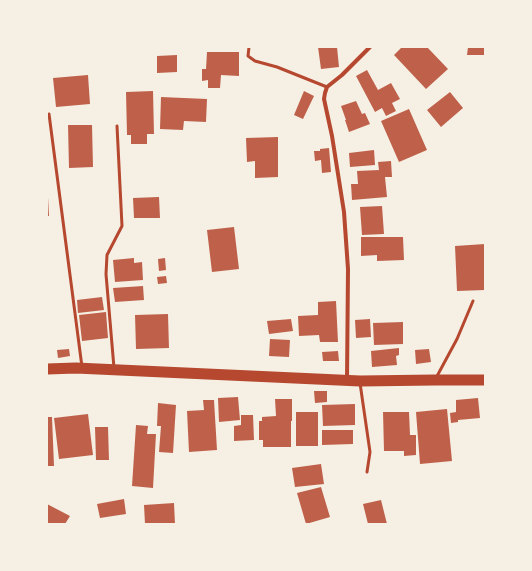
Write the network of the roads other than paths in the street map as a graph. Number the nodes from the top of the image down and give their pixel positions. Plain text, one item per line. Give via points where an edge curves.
1 (249, 47) edge
2 (370, 47) edge
3 (328, 87) junction
4 (49, 114) dead end
5 (117, 126) dead end
6 (473, 301) dead end
7 (47, 369) edge
8 (83, 369) junction
9 (114, 370) junction
10 (347, 380) junction
11 (435, 380) junction
12 (485, 380) edge
13 (360, 381) junction
14 (367, 472) dead end

1 - 3 lane via 248,56 255,61
2 - 3 street
3 - 10 street via 324,99 344,212 348,269
4 - 8 lane
5 - 9 lane via 122,226 107,255 106,274
6 - 11 lane via 457,339
7 - 8 highway
8 - 9 highway
9 - 10 highway
10 - 13 highway
11 - 12 highway
11 - 13 highway
13 - 14 lane via 370,452

